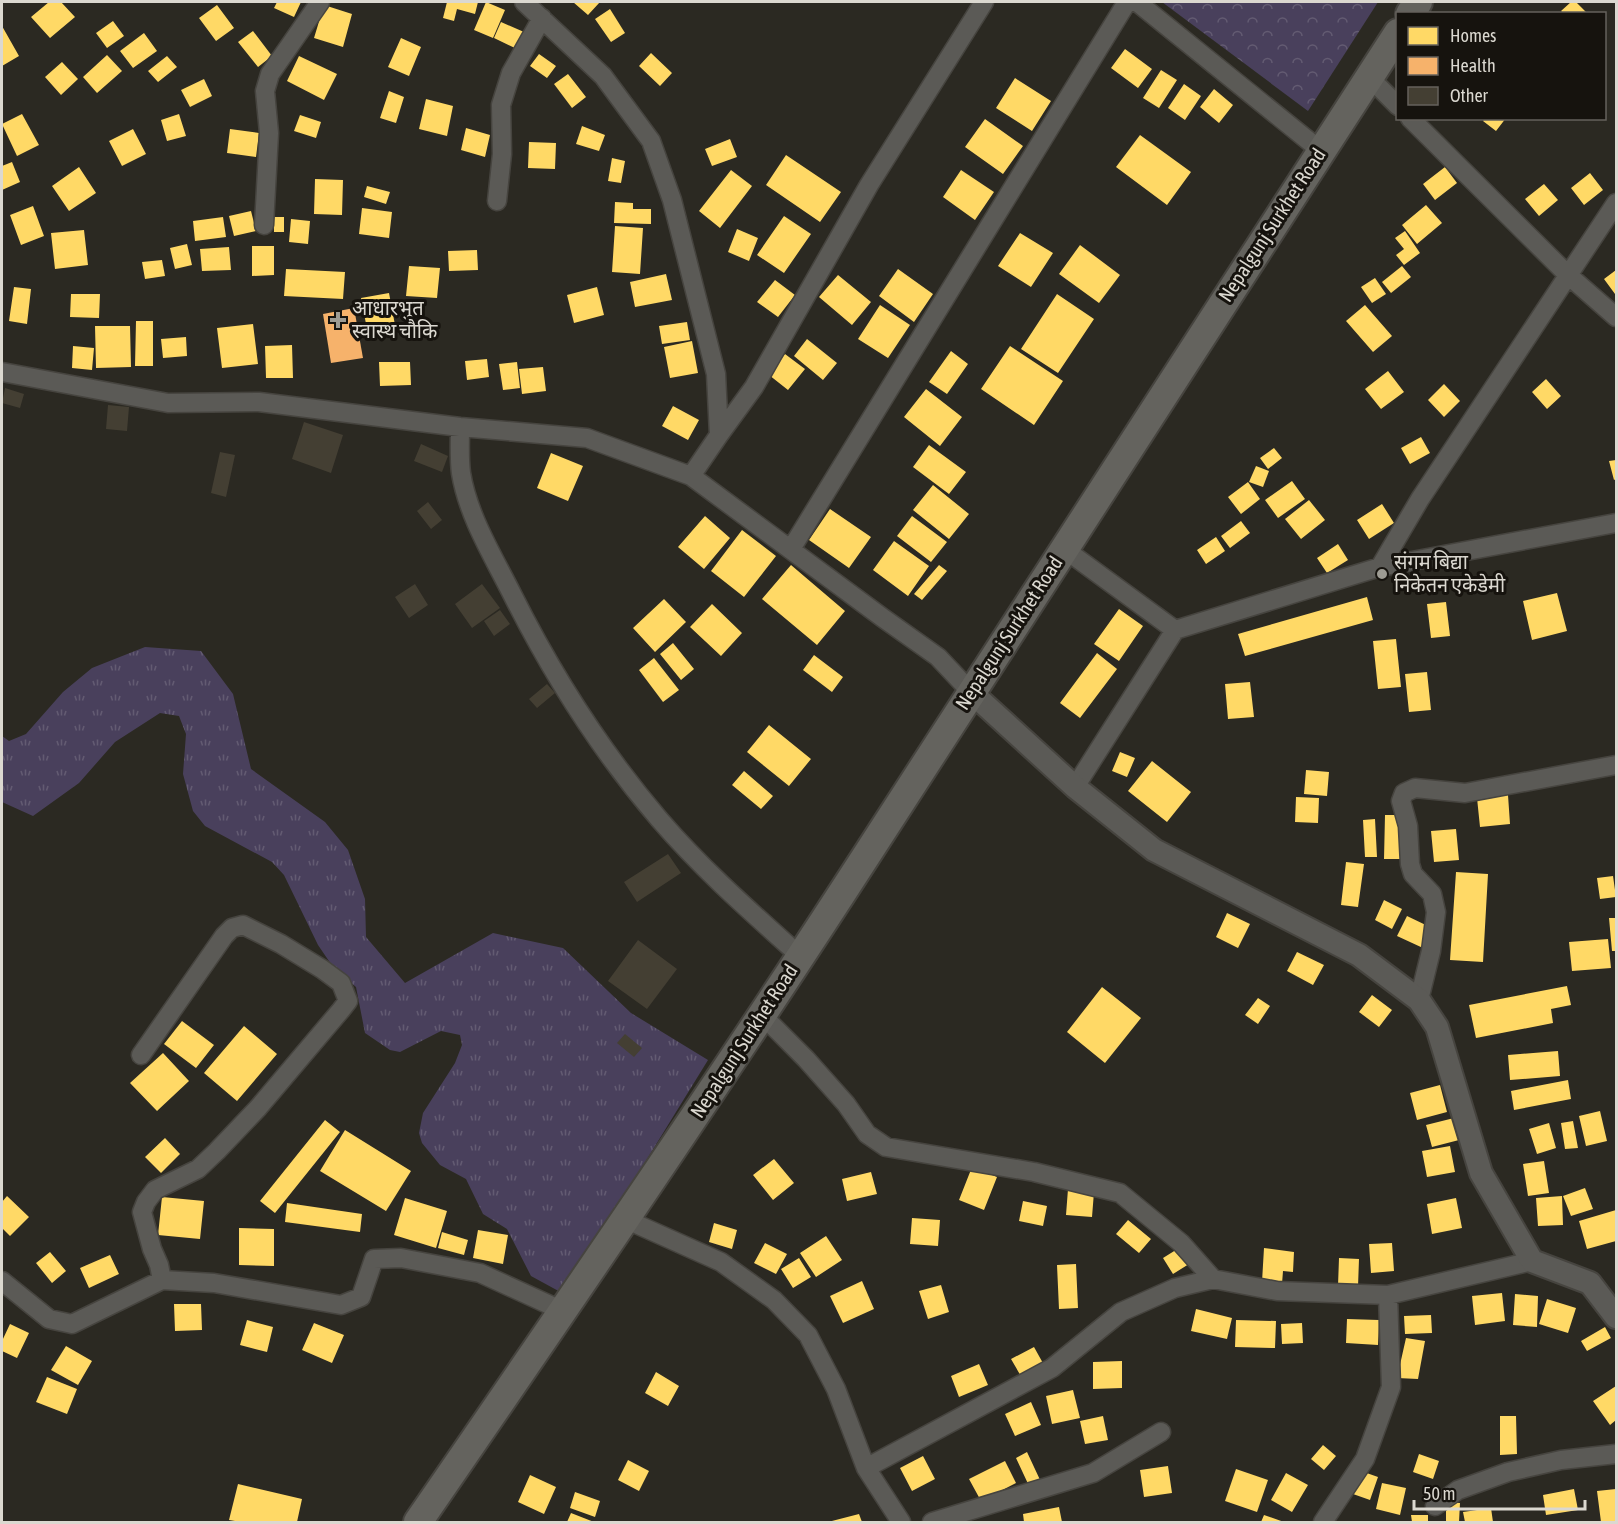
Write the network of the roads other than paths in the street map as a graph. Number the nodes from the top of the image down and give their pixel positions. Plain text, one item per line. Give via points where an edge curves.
1 (320, 2) edge
2 (524, 2) edge
3 (984, 2) edge
4 (1127, 2) edge
5 (1137, 2) edge
6 (542, 18) junction
7 (1396, 36) edge
8 (1369, 77) junction
9 (1396, 104) edge
10 (1412, 120) edge
11 (1320, 150) junction
12 (497, 201) dead end
13 (1617, 202) edge
14 (264, 225) dead end
15 (1568, 275) junction
16 (1617, 317) edge
17 (2, 372) edge
18 (460, 427) junction
19 (719, 435) junction
20 (691, 476) junction
21 (1617, 523) edge
22 (1063, 548) junction
23 (791, 549) junction
24 (1380, 567) junction
25 (1175, 630) junction
26 (970, 692) junction
27 (1617, 765) edge
28 (1075, 787) junction
29 (800, 956) junction
30 (1419, 1000) junction
31 (761, 1014) junction
32 (141, 1055) dead end
33 (621, 1226) junction
34 (1532, 1261) junction
35 (1213, 1279) junction
36 (162, 1280) junction
37 (2, 1281) edge
38 (1388, 1295) junction
39 (569, 1302) junction
40 (1617, 1317) edge
41 (1161, 1432) dead end
42 (1617, 1454) edge
43 (866, 1468) junction
44 (1435, 1506) dead end
45 (418, 1522) edge
46 (901, 1522) edge
47 (932, 1522) edge
48 (1323, 1522) edge

1 - 14 street via 270,74 265,91 269,133
2 - 6 street
3 - 19 street via 869,185 754,387
4 - 23 street
5 - 11 street
6 - 12 street via 511,73 501,105 502,154
6 - 19 street via 603,76 651,141 672,200 716,374
7 - 8 main road, Nepalgunj Surkhet Road
8 - 9 street
8 - 11 main road, Nepalgunj Surkhet Road
10 - 15 street
11 - 22 main road, Nepalgunj Surkhet Road
13 - 15 street
15 - 16 street
15 - 24 street via 1426,490
17 - 18 street via 168,403 259,402
18 - 20 street via 587,438
18 - 29 street via 461,473 474,519 565,691 660,819 731,894
19 - 20 street
20 - 23 street
21 - 24 street
22 - 25 street
22 - 26 main road, Nepalgunj Surkhet Road
23 - 26 street via 938,657
24 - 25 street
25 - 28 street
26 - 28 street
26 - 29 main road, Nepalgunj Surkhet Road
27 - 30 street via 1465,793 1415,788 1404,793 1401,801 1408,826 1410,864 1413,874 1432,894 1436,912
28 - 30 street via 1154,850 1359,955
29 - 31 main road, Nepalgunj Surkhet Road
30 - 34 street via 1437,1027 1481,1173
31 - 33 main road, Nepalgunj Surkhet Road
31 - 35 street via 846,1104 867,1134 886,1147 1034,1172 1120,1193 1181,1243
32 - 36 street via 224,936 243,925 322,969 341,983 348,1001 234,1134 198,1169 155,1190 146,1202 142,1212
33 - 39 main road, Nepalgunj Surkhet Road
33 - 43 street via 721,1262 774,1300 808,1335 836,1389
34 - 38 street
34 - 40 street via 1590,1283
35 - 38 street via 1277,1291
35 - 43 street via 1175,1288 1121,1312 1052,1368
36 - 37 street via 72,1324 49,1319
36 - 39 street via 214,1283 341,1305 362,1297 374,1259 400,1258 480,1273
38 - 48 street via 1391,1387 1365,1459
39 - 45 main road, Nepalgunj Surkhet Road
41 - 47 street via 1093,1473
42 - 44 street via 1561,1460 1508,1472 1458,1490
43 - 46 street

